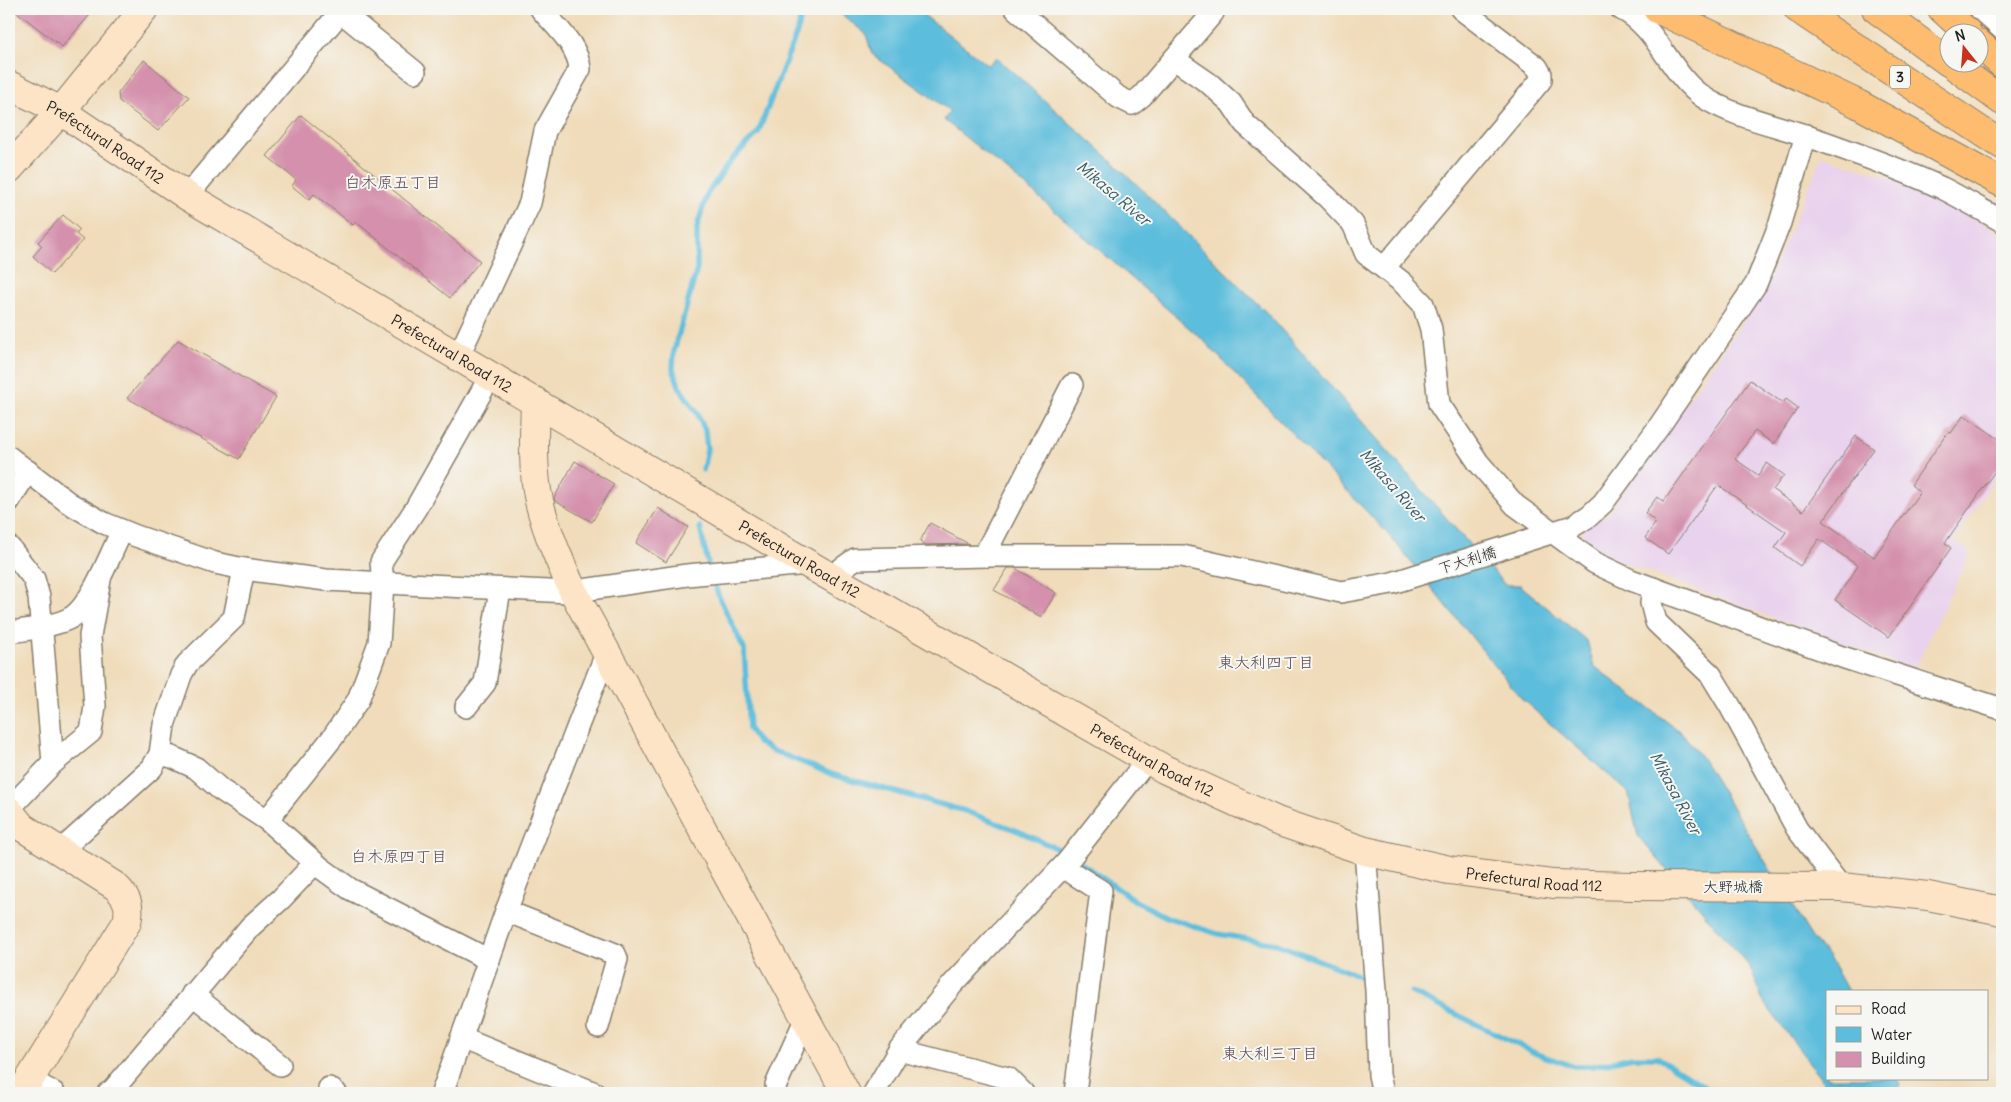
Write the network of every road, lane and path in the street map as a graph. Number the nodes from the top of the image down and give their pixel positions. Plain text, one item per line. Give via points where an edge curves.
1 (144, 9) edge
2 (541, 9) edge
3 (1016, 9) edge
4 (1210, 9) edge
5 (1462, 9) edge
6 (1621, 9) edge
7 (1657, 9) edge
8 (1798, 9) edge
9 (1806, 9) edge
10 (1942, 9) edge
11 (1980, 9) edge
12 (342, 10) edge
13 (1881, 12) edge
14 (1956, 22) edge
15 (2002, 29) edge
16 (1988, 51) edge
17 (1866, 53) junction
18 (1938, 54) edge
19 (1174, 59) junction
20 (2002, 64) edge
21 (415, 72) dead end
22 (1963, 72) edge
23 (9, 84) edge
24 (2002, 101) edge
25 (61, 111) junction
26 (1806, 135) junction
27 (2002, 146) edge
28 (9, 169) edge
29 (2002, 183) edge
30 (187, 196) junction
31 (2002, 221) edge
32 (1384, 268) junction
33 (458, 355) junction
34 (491, 376) junction
35 (1072, 385) dead end
36 (535, 402) junction
37 (9, 457) edge
38 (28, 471) junction
39 (9, 501) edge
40 (122, 531) junction
41 (1548, 535) junction
42 (9, 547) edge
43 (987, 556) junction
44 (244, 568) junction
45 (820, 570) junction
46 (100, 580) junction
47 (384, 583) junction
48 (1653, 588) junction
49 (500, 589) junction
50 (573, 591) junction
51 (42, 627) junction
52 (9, 632) edge
53 (607, 651) junction
54 (466, 707) dead end
55 (2002, 709) edge
56 (160, 754) junction
57 (1148, 759) junction
58 (53, 763) junction
59 (9, 810) edge
60 (267, 820) junction
61 (1365, 850) junction
62 (59, 852) junction
63 (1068, 860) junction
64 (315, 863) junction
65 (1648, 885) joint
66 (1830, 887) junction
67 (506, 911) junction
68 (2002, 911) edge
69 (489, 960) junction
70 (192, 994) junction
71 (806, 1020) junction
72 (598, 1027) dead end
73 (462, 1038) junction
74 (899, 1050) junction
75 (280, 1065) dead end
76 (776, 1085) dead end
77 (25, 1086) edge
78 (54, 1093) edge
79 (108, 1093) edge
80 (442, 1093) edge
81 (595, 1093) edge
82 (846, 1093) edge
83 (874, 1093) edge
84 (1023, 1093) edge
85 (1075, 1093) edge
86 (1383, 1093) edge

1 - 25 main road
2 - 33 street via 574,48 580,68 545,131 530,203
3 - 19 street via 1118,97 1132,104
4 - 19 street via 1213,13
5 - 32 street via 1537,67 1541,80
6 - 26 street via 1646,29 1703,97 1728,110
7 - 29 highway via 1858,104
8 - 17 highway, 3
9 - 17 highway
10 - 14 highway
11 - 15 street
12 - 21 street
12 - 30 street
13 - 18 highway
16 - 20 highway
17 - 27 highway, 3
19 - 32 street via 1210,84 1231,103 1245,124 1327,197 1353,224 1366,254
22 - 24 highway
23 - 25 main road, Prefectural Road 112
25 - 28 main road
25 - 30 main road, Prefectural Road 112
26 - 31 street via 1943,189
26 - 41 street, 下大利橋 via 1780,223 1756,284 1603,503 1574,526
30 - 33 main road, Prefectural Road 112
32 - 41 street via 1423,304 1431,329 1439,404 1478,462
33 - 34 main road, Prefectural Road 112
34 - 36 main road, Prefectural Road 112
34 - 47 street via 416,508 380,562
35 - 43 street via 988,548
36 - 45 main road, Prefectural Road 112
36 - 50 main road via 533,454 539,500 551,540
37 - 38 street
38 - 39 street
38 - 40 street via 69,502
40 - 44 street via 215,562
40 - 46 street
41 - 43 street, 下大利橋 via 1392,583 1341,592 1182,556
41 - 48 street via 1595,562
42 - 51 street via 34,579
43 - 45 street, 下大利橋 via 855,559
44 - 47 street via 326,580
44 - 56 street via 234,618 187,664 181,675 164,724
45 - 50 street via 711,573
45 - 57 main road, Prefectural Road 112
46 - 51 street via 73,617
46 - 58 street via 90,636 96,706 91,732
47 - 49 street
47 - 60 street via 379,643 358,700
48 - 55 street via 1842,657
48 - 66 street via 1651,603 1656,622 1711,675
49 - 50 street
49 - 54 street via 485,683
50 - 53 main road
51 - 52 street
51 - 58 street
53 - 67 street
53 - 71 main road
56 - 60 street via 196,768 221,790
56 - 62 street via 152,768
57 - 61 main road, Prefectural Road 112 via 1277,820
57 - 63 street
58 - 59 street
59 - 62 main road via 22,827
60 - 64 street
61 - 65 main road, Prefectural Road 112 via 1449,870 1553,884
61 - 86 street
62 - 77 main road via 115,886 125,895 130,908 126,922
63 - 74 street via 952,985
63 - 85 street via 1101,891
64 - 69 street via 350,889
64 - 70 street via 250,927
65 - 66 main road, 大野城橋
66 - 68 main road via 1928,896
67 - 69 street
67 - 72 street via 615,954 617,959
69 - 73 street
70 - 75 street
70 - 79 street
71 - 76 street
71 - 82 main road
73 - 80 street
73 - 81 street
74 - 83 street
74 - 84 street via 1008,1078
77 - 78 street

